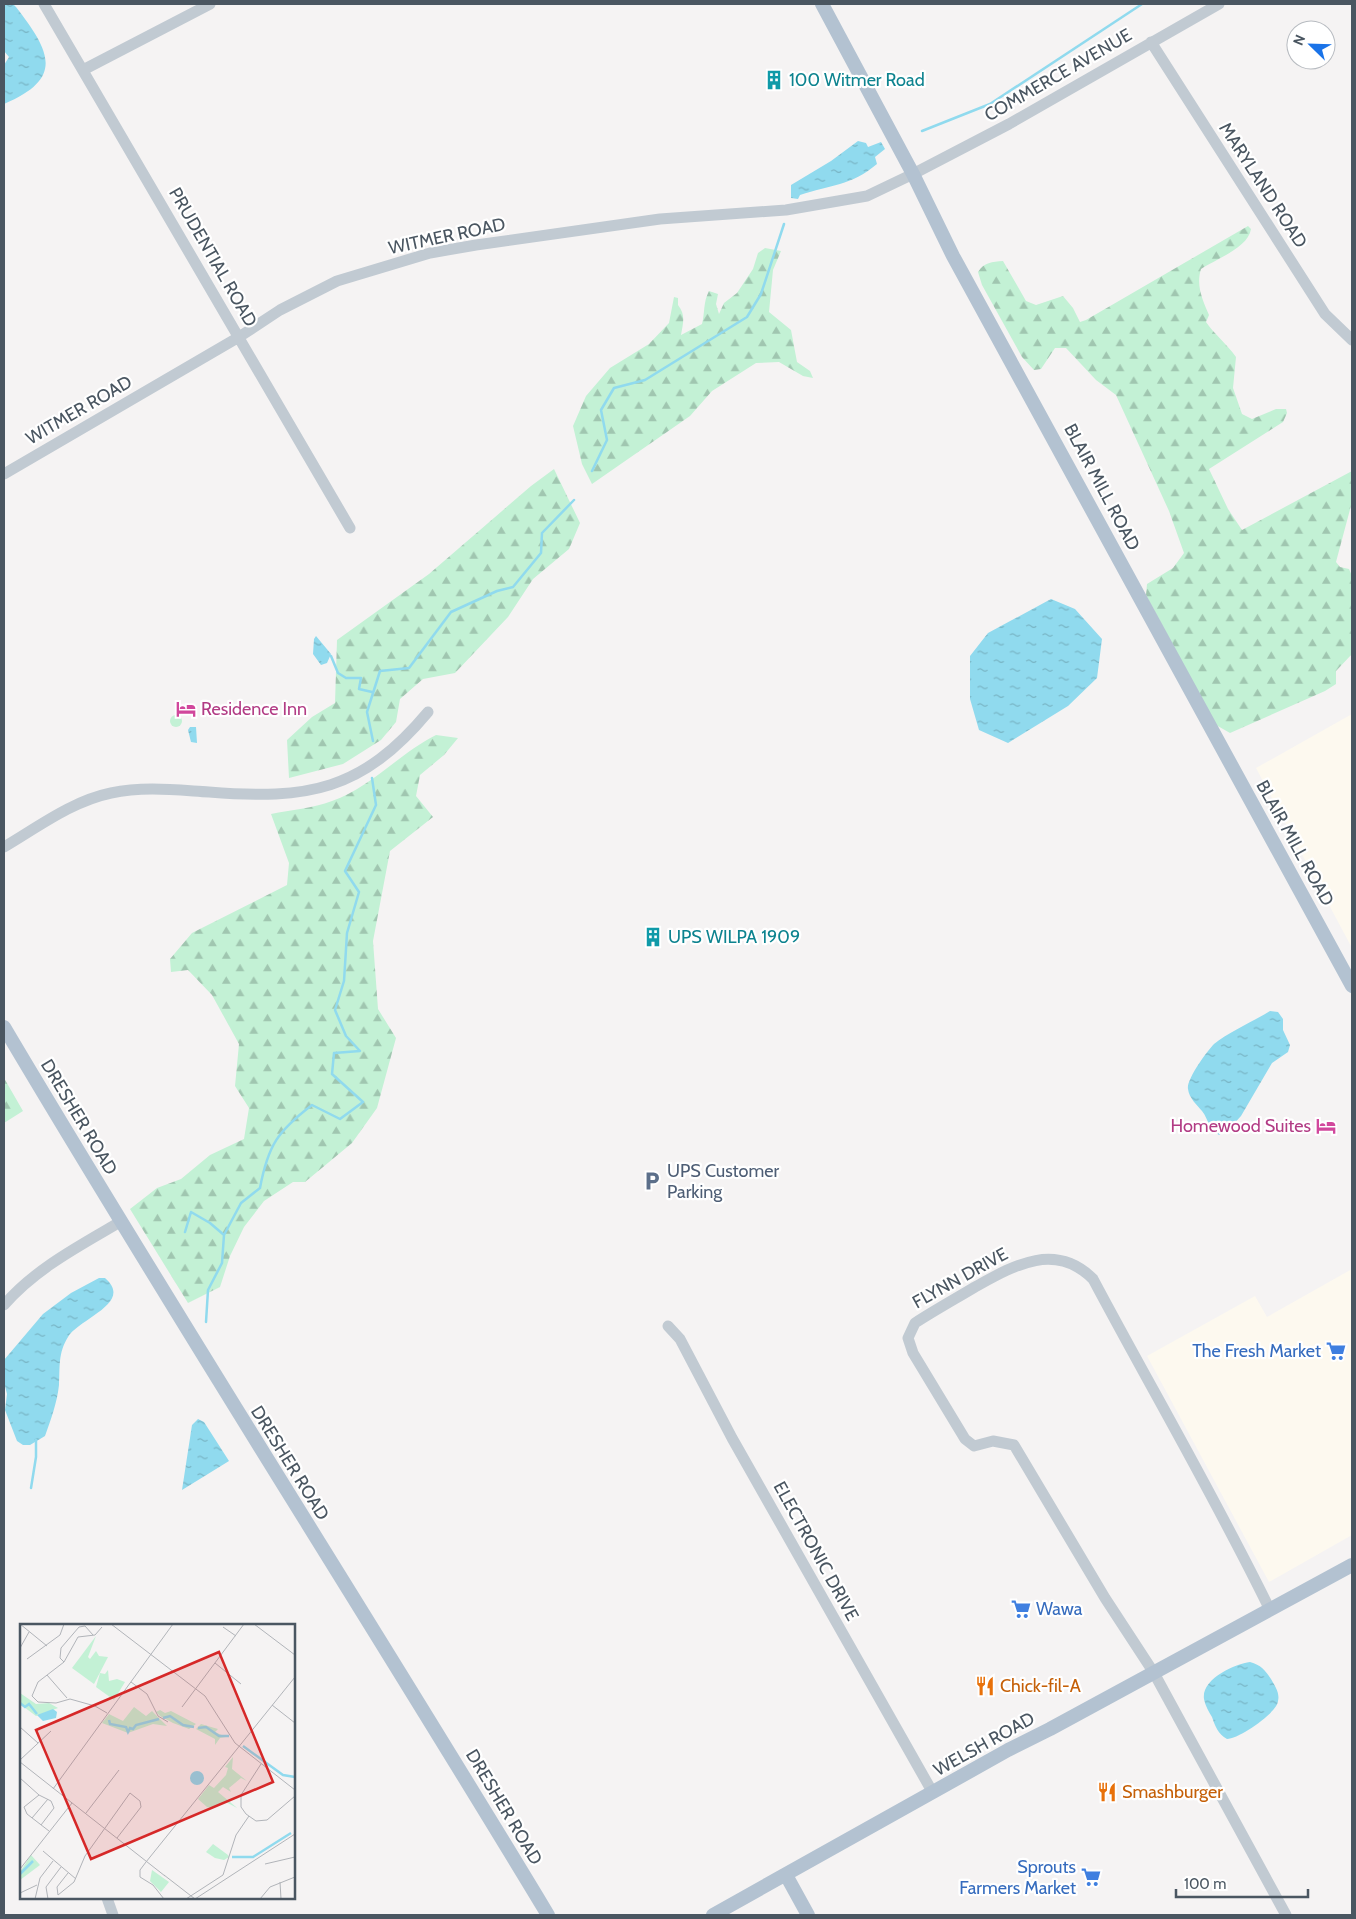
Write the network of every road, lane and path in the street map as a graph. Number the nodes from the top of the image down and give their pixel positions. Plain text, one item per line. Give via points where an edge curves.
1 (44, 4) edge
2 (210, 4) edge
3 (822, 4) edge
4 (1219, 4) edge
5 (1151, 42) junction
6 (83, 70) junction
7 (913, 174) junction
8 (240, 337) junction
9 (1352, 340) edge
10 (4, 474) edge
11 (350, 528) dead end
12 (428, 712) dead end
13 (4, 847) edge
14 (1352, 986) edge
15 (4, 1028) edge
16 (120, 1222) junction
17 (4, 1305) edge
18 (668, 1326) dead end
19 (1352, 1565) edge
20 (1270, 1610) junction
21 (1154, 1673) junction
22 (933, 1793) junction
23 (786, 1875) junction
24 (107, 1899) edge
25 (113, 1915) edge
26 (548, 1915) edge
27 (713, 1915) edge
28 (808, 1915) edge
29 (1286, 1915) edge

1 - 6 street, PRUDENTIAL ROAD
2 - 6 street
3 - 7 main road, BLAIR MILL ROAD
4 - 5 street, COMMERCE AVENUE
5 - 7 street, COMMERCE AVENUE via 1009,124
5 - 9 street, MARYLAND ROAD via 1325,314
6 - 8 street, PRUDENTIAL ROAD
7 - 8 street, WITMER ROAD via 867,196 786,210 660,219 430,253 337,281 280,310
7 - 14 main road, BLAIR MILL ROAD via 954,256
8 - 10 street, WITMER ROAD
8 - 11 street, PRUDENTIAL ROAD
12 - 13 street via 391,750 362,772 320,789 261,796 157,788 112,792 77,804
15 - 16 main road, DRESHER ROAD
16 - 17 street via 68,1252 27,1282
16 - 26 main road, DRESHER ROAD
18 - 22 street, ELECTRONIC DRIVE via 680,1339 732,1438
19 - 20 main road, WELSH ROAD
20 - 21 main road, WELSH ROAD
20 - 21 street, FLYNN DRIVE via 1235,1538 1093,1279 1086,1272 1056,1259 1028,1261 1002,1272 915,1323 908,1338 913,1353 965,1439 974,1446 992,1441 1014,1445
21 - 22 main road, WELSH ROAD
21 - 29 street
22 - 23 main road, WELSH ROAD
23 - 27 main road, WELSH ROAD
23 - 28 main road
24 - 25 street

